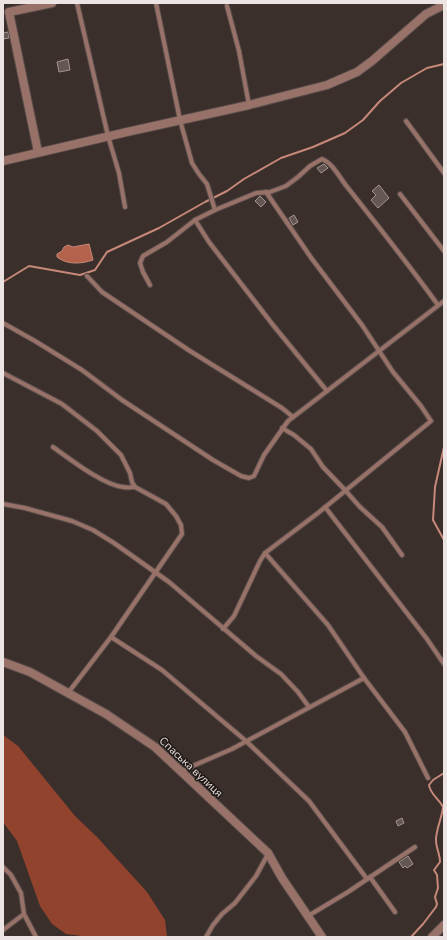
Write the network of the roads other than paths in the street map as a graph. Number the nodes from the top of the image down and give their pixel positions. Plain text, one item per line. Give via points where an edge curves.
1 (52, 3) edge
2 (77, 3) edge
3 (156, 3) edge
4 (444, 5) edge
5 (227, 6) dead end
6 (249, 105) junction
7 (180, 120) junction
8 (406, 121) dead end
9 (108, 136) junction
10 (38, 152) junction
11 (3, 161) edge
12 (444, 173) edge
13 (266, 192) junction
14 (400, 194) dead end
15 (124, 207) dead end
16 (214, 210) junction
17 (194, 220) junction
18 (444, 251) edge
19 (87, 276) dead end
20 (150, 284) dead end
21 (444, 301) edge
22 (438, 305) junction
23 (3, 323) edge
24 (379, 351) junction
25 (3, 373) edge
26 (327, 391) junction
27 (293, 417) junction
28 (282, 428) junction
29 (53, 447) dead end
30 (135, 487) junction
31 (345, 490) junction
32 (3, 504) edge
33 (325, 507) junction
34 (265, 553) junction
35 (402, 555) dead end
36 (155, 572) junction
37 (223, 629) junction
38 (111, 637) junction
39 (3, 662) edge
40 (444, 664) edge
41 (364, 678) junction
42 (68, 693) junction
43 (309, 707) junction
44 (246, 741) junction
45 (181, 772) junction
46 (428, 778) dead end
47 (415, 847) dead end
48 (268, 853) junction
49 (3, 867) edge
50 (369, 878) junction
51 (396, 912) dead end
52 (24, 914) junction
53 (308, 916) junction
54 (444, 925) edge
55 (3, 930) edge
56 (36, 937) edge
57 (206, 937) edge
58 (322, 937) edge
59 (433, 937) edge

1 - 10 street via 9,12
2 - 9 lane
3 - 7 lane
4 - 6 street via 426,14 357,72 327,85
5 - 6 lane
6 - 7 street
7 - 9 street
7 - 16 lane via 192,163 207,184
8 - 12 lane
9 - 10 street
9 - 15 lane
10 - 11 street
13 - 16 lane via 256,193
13 - 22 lane via 286,186 322,159 328,161
13 - 24 lane
14 - 18 lane
16 - 17 lane
17 - 20 lane via 167,242 143,256 140,263
17 - 26 lane via 273,325
19 - 27 lane via 102,292
21 - 22 lane
22 - 24 lane
23 - 28 lane via 82,370 122,400 241,476 254,476
24 - 26 lane
24 - 31 lane via 431,421
25 - 30 lane via 62,404 97,431 121,455
26 - 27 lane
27 - 28 lane
28 - 31 lane via 311,449 323,467
29 - 30 lane via 88,472 122,487
30 - 36 lane via 166,504 181,525 182,534
31 - 33 lane
31 - 35 lane via 382,527
32 - 36 lane via 72,521 93,530
33 - 34 lane
33 - 40 lane
34 - 37 lane via 234,616
34 - 41 lane via 328,625
36 - 37 lane
36 - 38 lane
37 - 43 lane via 281,674
38 - 42 lane
38 - 44 lane via 162,670
39 - 42 street, Спаська вулиця via 30,672
41 - 43 lane
41 - 46 lane via 405,732
42 - 45 street, Спаська вулиця via 106,714 155,747
43 - 44 lane
44 - 45 lane
44 - 50 lane via 309,801
45 - 48 street, Спаська вулиця
47 - 50 lane
48 - 53 street, Спаська вулиця
48 - 57 lane via 256,876 235,903 222,914
49 - 52 lane via 11,874 21,893
50 - 51 lane
50 - 53 lane
52 - 55 lane
52 - 56 lane
53 - 58 street, Спаська вулиця
54 - 59 street

